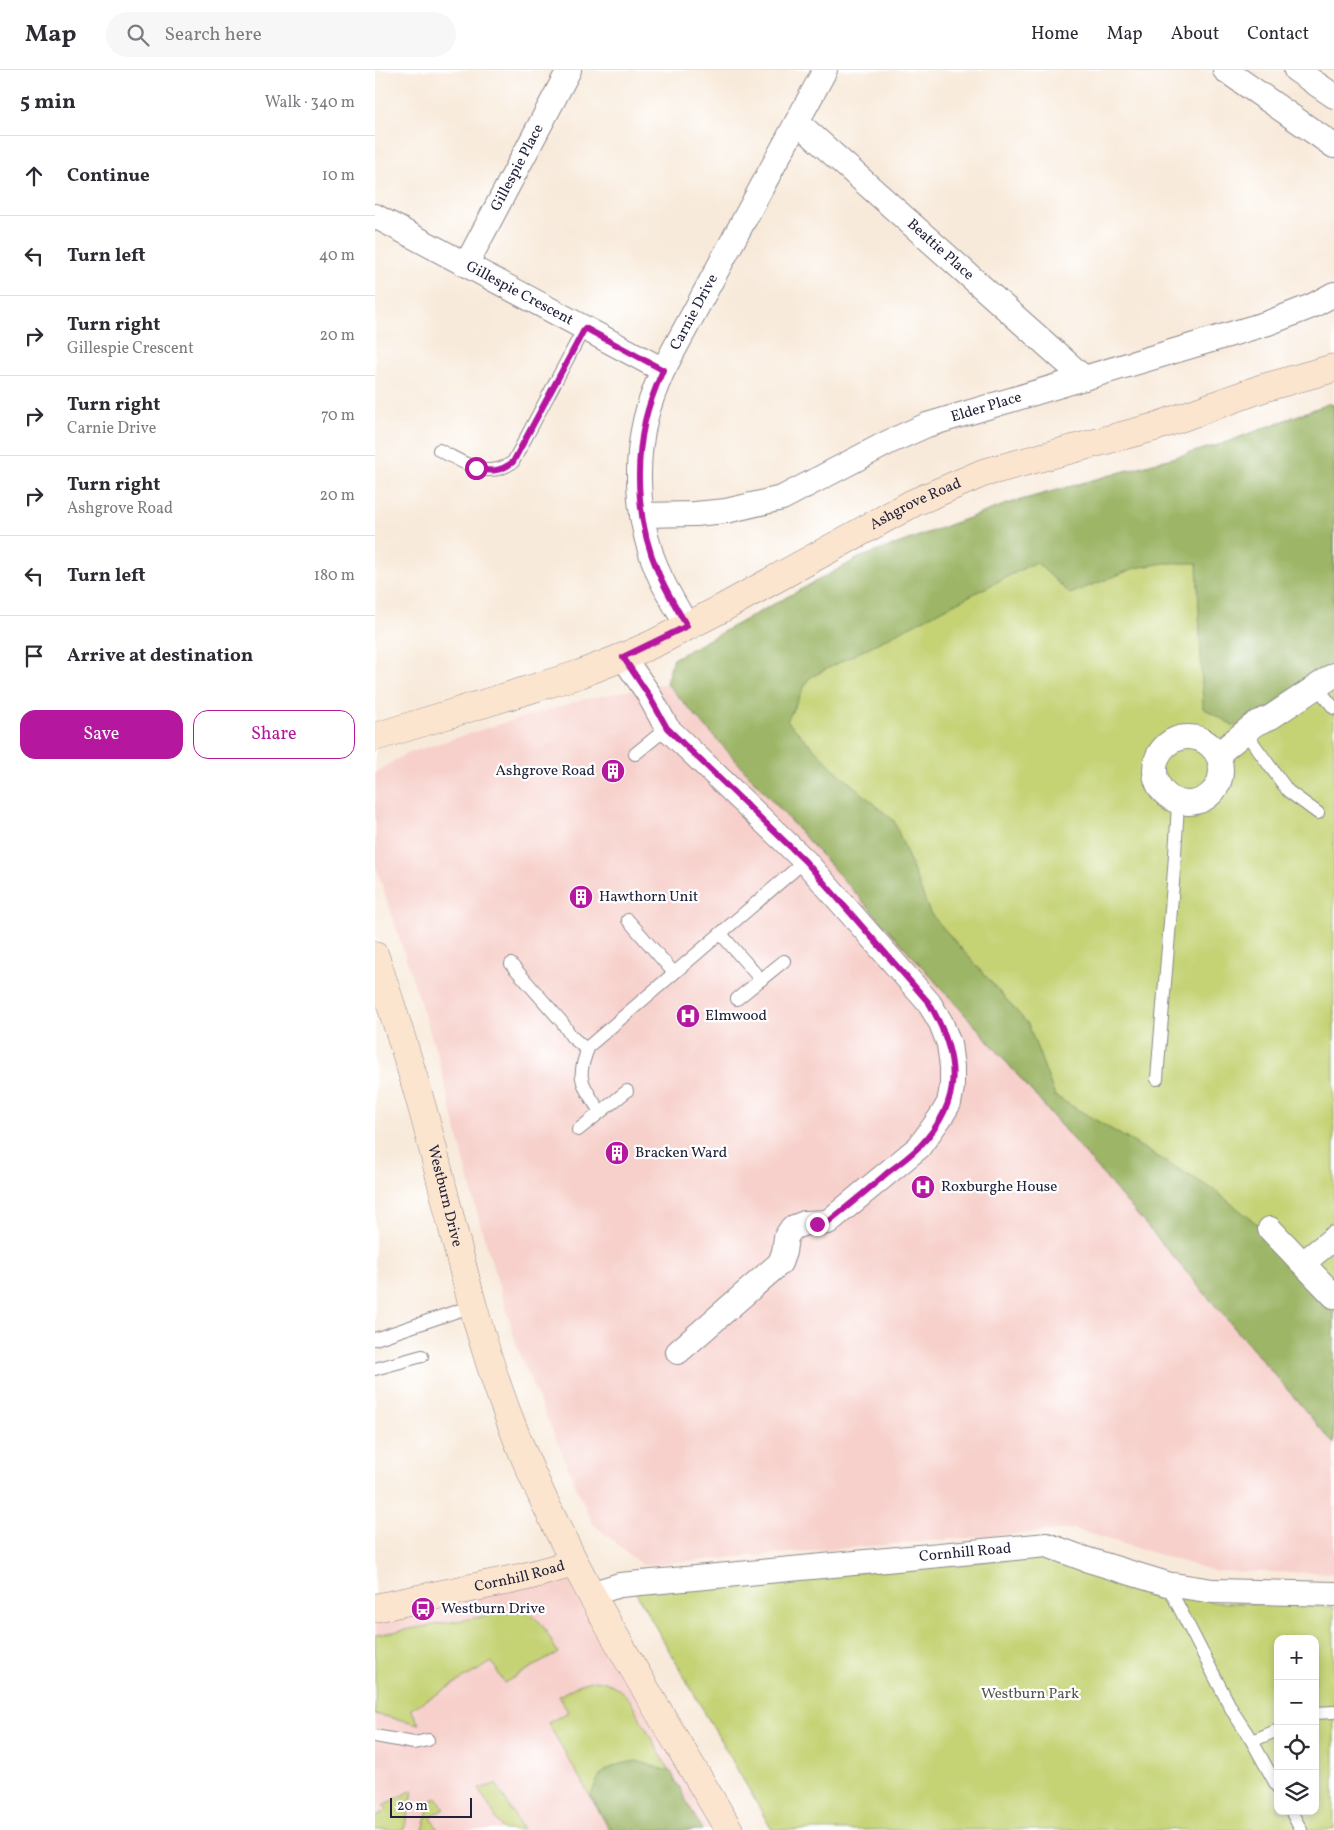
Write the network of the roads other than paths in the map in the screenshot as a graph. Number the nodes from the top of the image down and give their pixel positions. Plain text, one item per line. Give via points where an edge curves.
1 (569, 70) edge
2 (825, 70) edge
3 (1225, 70) edge
4 (1297, 70) edge
5 (1334, 96) edge
6 (797, 122) junction
7 (1334, 146) edge
8 (375, 216) edge
9 (466, 265) junction
10 (1334, 294) edge
11 (585, 328) junction
12 (1334, 368) edge
13 (663, 370) junction
14 (1083, 378) junction
15 (439, 450) dead end
16 (642, 515) junction
17 (687, 626) junction
18 (623, 657) junction
19 (1325, 681) edge
20 (1334, 708) edge
21 (667, 728) junction
22 (1245, 732) junction
23 (375, 737) edge
24 (635, 754) dead end
25 (1217, 754) junction
26 (1178, 801) junction
27 (1318, 813) dead end
28 (805, 861) junction
29 (628, 920) dead end
30 (721, 934) junction
31 (375, 956) edge
32 (784, 962) dead end
33 (511, 964) dead end
34 (674, 973) junction
35 (761, 980) junction
36 (737, 999) dead end
37 (587, 1050) junction
38 (1157, 1078) dead end
39 (627, 1091) dead end
40 (600, 1112) junction
41 (578, 1130) dead end
42 (1270, 1230) dead end
43 (1334, 1238) edge
44 (1303, 1263) junction
45 (1334, 1296) edge
46 (472, 1306) junction
47 (375, 1339) edge
48 (677, 1352) dead end
49 (422, 1356) dead end
50 (375, 1369) edge
51 (574, 1563) junction
52 (1167, 1584) junction
53 (590, 1594) junction
54 (1334, 1594) edge
55 (375, 1608) edge
56 (1334, 1712) edge
57 (1319, 1713) edge
58 (1274, 1732) edge
59 (375, 1736) edge
60 (428, 1740) dead end
61 (1252, 1741) junction
62 (1274, 1781) edge
63 (1293, 1815) edge
64 (729, 1830) edge
65 (1301, 1830) edge

1 - 9 street, Gillespie Place
2 - 6 street, Carnie Drive
3 - 7 street
4 - 5 street
6 - 13 street, Carnie Drive
6 - 14 street, Beattie Place
8 - 9 street, Gillespie Crescent
9 - 11 street, Gillespie Crescent
10 - 14 street, Elder Place via 1268,323
11 - 13 street, Gillespie Crescent
11 - 15 lane via 513,462 503,470 488,471
12 - 17 street, Ashgrove Road via 1263,388 1155,427 993,470 961,482 913,503
13 - 16 street, Carnie Drive via 642,438 639,474
14 - 16 street, Elder Place via 927,425 782,498 726,511
16 - 17 street, Carnie Drive via 657,571
17 - 18 street, Ashgrove Road
18 - 21 street
18 - 23 street, Ashgrove Road via 570,677
19 - 20 lane
19 - 22 street
21 - 24 lane
21 - 28 street
22 - 25 street
22 - 27 lane via 1288,791
25 - 26 street via 1221,766 1220,779 1214,791 1191,803
25 - 26 street via 1211,745 1191,736 1180,737 1162,749 1157,759 1156,776 1164,792
26 - 38 lane
28 - 30 lane
28 - 48 street via 929,1003 941,1023 949,1044 952,1066 953,1087 949,1103 919,1147 828,1222 792,1228 786,1237 780,1263
29 - 34 lane
30 - 34 lane
30 - 35 lane
31 - 46 street, Westburn Drive via 424,1112
32 - 35 lane
33 - 37 lane via 571,1036
34 - 37 lane
35 - 36 lane
37 - 40 lane via 581,1067 583,1083
39 - 40 lane
40 - 41 lane
42 - 44 street
43 - 44 street
44 - 45 street
46 - 47 lane
46 - 51 street, Westburn Drive via 505,1409 541,1498
49 - 50 lane
51 - 53 street, Westburn Drive
51 - 55 street, Cornhill Road via 524,1577
52 - 53 street, Cornhill Road via 1047,1546 620,1585
52 - 54 street, Cornhill Road via 1213,1592
52 - 61 lane via 1233,1712
53 - 64 street, Westburn Drive
56 - 57 lane
58 - 61 lane
59 - 60 lane via 413,1743
61 - 62 lane
63 - 65 lane

